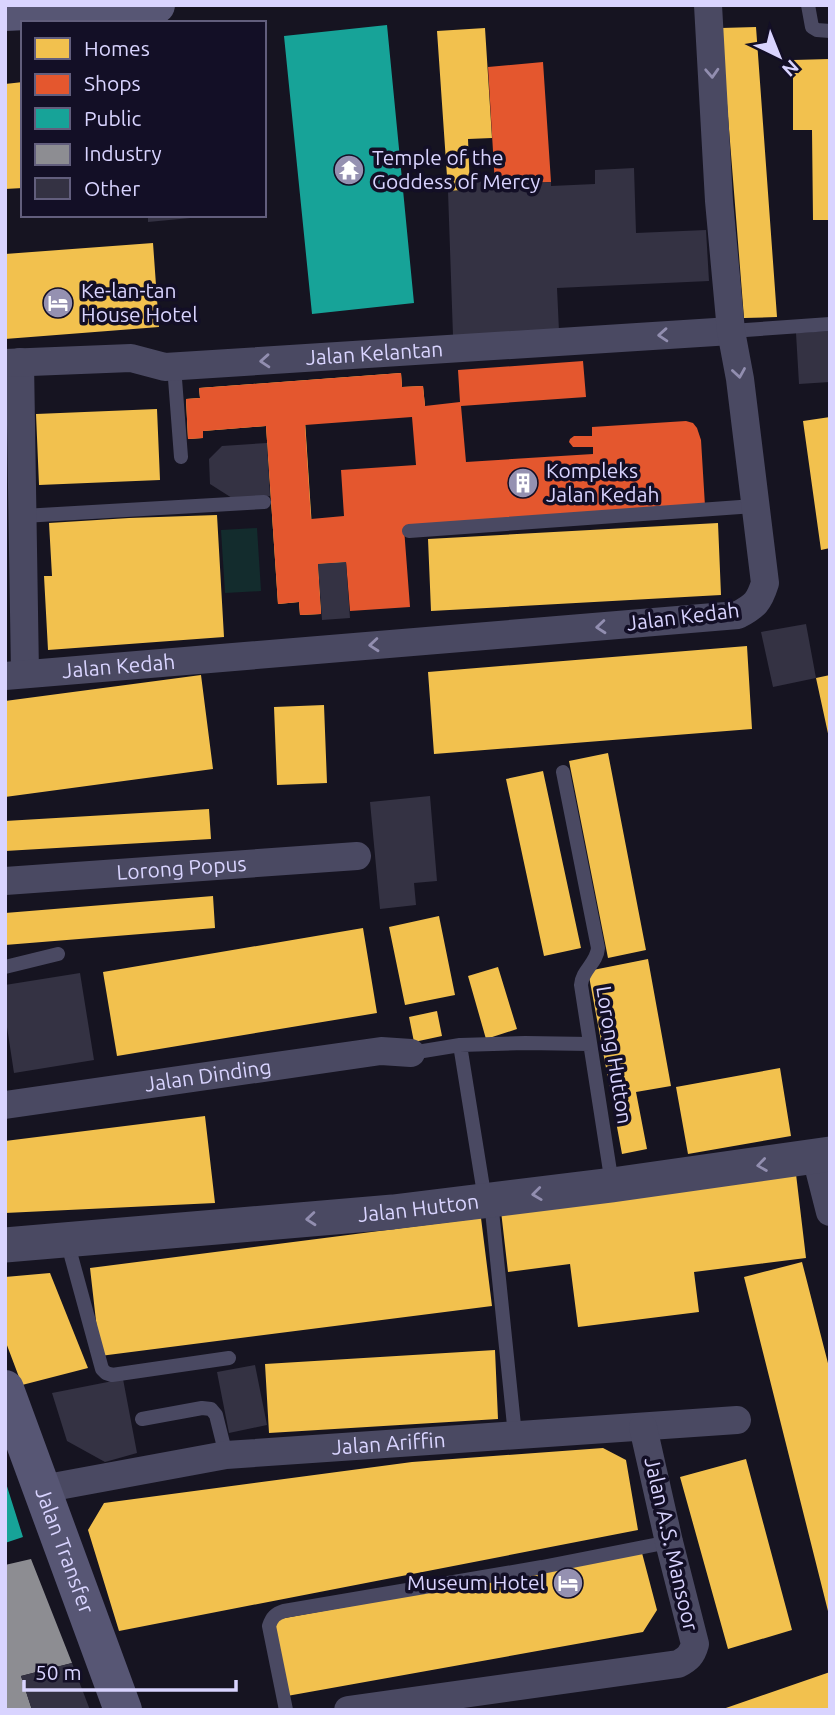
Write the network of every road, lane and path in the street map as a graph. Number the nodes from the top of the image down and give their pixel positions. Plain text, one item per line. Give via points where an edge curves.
1 (156, 5) edge
2 (709, 5) edge
3 (808, 5) edge
4 (5, 12) edge
5 (830, 31) edge
6 (830, 324) edge
7 (731, 331) junction
8 (13, 363) edge
9 (174, 366) junction
10 (181, 457) dead end
11 (264, 502) dead end
12 (754, 506) junction
13 (23, 516) junction
14 (409, 531) dead end
15 (15, 675) edge
16 (563, 772) dead end
17 (357, 856) dead end
18 (5, 881) edge
19 (58, 954) dead end
20 (5, 967) edge
21 (590, 1044) junction
22 (460, 1045) junction
23 (411, 1053) joint
24 (5, 1105) edge
25 (823, 1156) edge
26 (612, 1185) junction
27 (488, 1200) junction
28 (830, 1212) edge
29 (67, 1240) junction
30 (5, 1245) edge
31 (229, 1358) dead end
32 (5, 1390) edge
33 (142, 1419) dead end
34 (737, 1420) dead end
35 (643, 1427) junction
36 (515, 1435) junction
37 (226, 1455) junction
38 (42, 1489) junction
39 (669, 1542) junction
40 (123, 1710) edge
41 (286, 1710) edge
42 (348, 1710) edge

1 - 4 main road
2 -> 7 street, Jalan Kedah
3 - 5 lane via 812,26
6 - 7 lane
7 -> 9 street, Jalan Kelantan
7 -> 12 street, Jalan Kedah
8 - 9 street, Jalan Kelantan via 131,358
8 - 13 street, Jalan Kelantan
9 - 10 lane
11 - 13 lane
12 - 14 lane
12 -> 15 street, Jalan Kedah via 765,583 753,608 738,615
13 - 15 street, Jalan Kelantan
16 - 21 lane, Lorong Hutton via 598,948 581,979
17 - 18 street, Lorong Popus
19 - 20 lane
21 - 22 lane
21 - 26 lane, Lorong Hutton
22 - 23 lane
22 - 27 lane
23 - 24 street, Jalan Dinding via 381,1051
25 -> 26 street, Jalan Hutton
25 - 28 street
26 -> 27 street, Jalan Hutton
27 -> 29 street, Jalan Hutton
27 - 36 lane
29 - 30 street, Jalan Hutton
29 - 31 lane via 106,1373
32 - 38 main road, Jalan Transfer via 22,1452
33 - 37 lane via 211,1409
34 - 35 street, Jalan Ariffin
35 - 36 street, Jalan Ariffin
35 - 39 street, Jalan A.S. Mansoor
36 - 37 street, Jalan Ariffin
37 - 38 street, Jalan Ariffin
38 - 40 main road, Jalan Transfer
39 - 41 lane via 276,1614 269,1626
39 - 42 street, Jalan A.S. Mansoor via 695,1644 693,1653 682,1662

